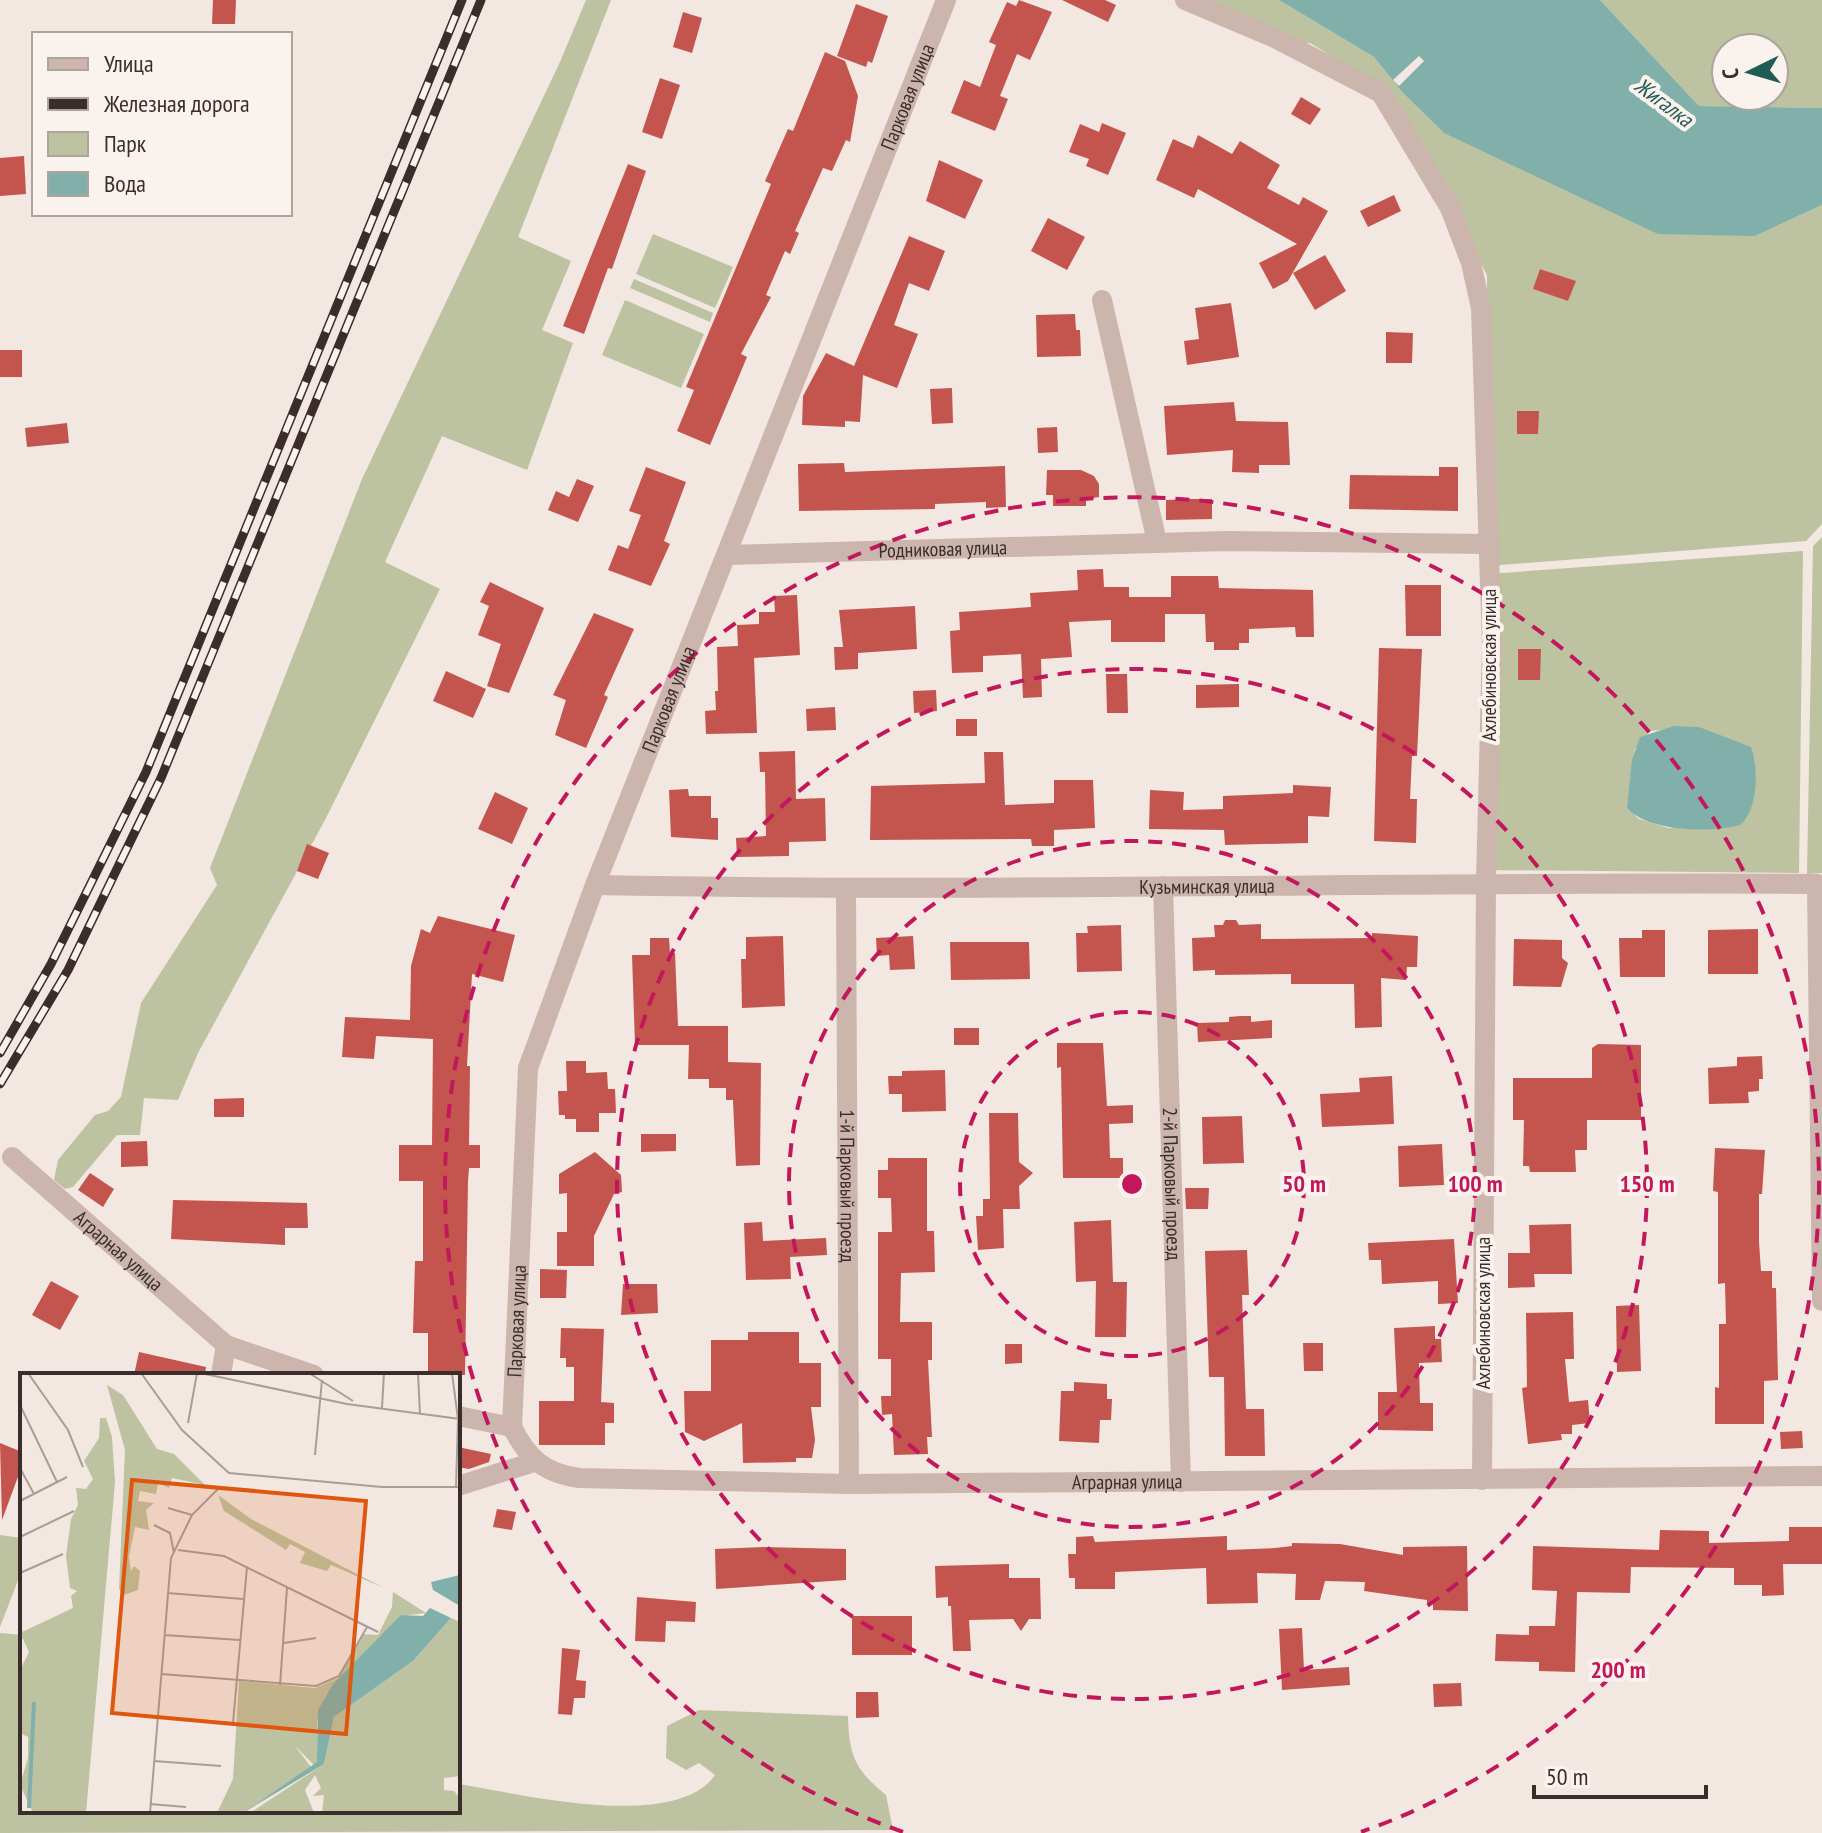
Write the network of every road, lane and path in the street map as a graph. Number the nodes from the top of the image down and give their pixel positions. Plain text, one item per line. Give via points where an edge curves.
1 (946, 0) edge
2 (1185, 0) edge
3 (1102, 300) dead end
4 (1157, 542) junction
5 (1488, 544) junction
6 (729, 555) junction
7 (1486, 882) junction
8 (595, 885) junction
9 (1163, 886) junction
10 (846, 890) junction
11 (12, 1157) dead end
12 (1822, 1301) edge
13 (226, 1345) junction
14 (221, 1373) edge
15 (308, 1373) edge
16 (460, 1416) edge
17 (512, 1427) junction
18 (534, 1462) junction
19 (1822, 1476) edge
20 (1482, 1480) junction
21 (1181, 1482) junction
22 (849, 1484) junction
23 (460, 1485) edge

1 - 6 street, Парковая улица
2 - 5 street, Ахлебиновская улица via 1370,86 1388,102 1415,145 1450,208 1481,308
3 - 4 street
4 - 5 street, Родниковая улица
4 - 6 street, Родниковая улица
5 - 7 street, Ахлебиновская улица via 1492,645
6 - 8 street, Парковая улица
7 - 9 street, Кузьминская улица
7 - 12 street, Кузьминская улица via 1817,884
7 - 20 street, Ахлебиновская улица
8 - 10 street, Кузьминская улица
8 - 17 street, Парковая улица via 528,1068
9 - 10 street, Кузьминская улица
9 - 21 street, 2-й Парковый проезд
10 - 22 street, 1-й Парковый проезд
11 - 13 street, Аграрная улица
13 - 14 street
13 - 15 street, Аграрная улица
16 - 17 street
17 - 18 street
18 - 22 street, Аграрная улица via 556,1475 579,1478
18 - 23 street
19 - 20 street, Аграрная улица
20 - 21 street, Аграрная улица
21 - 22 street, Аграрная улица

